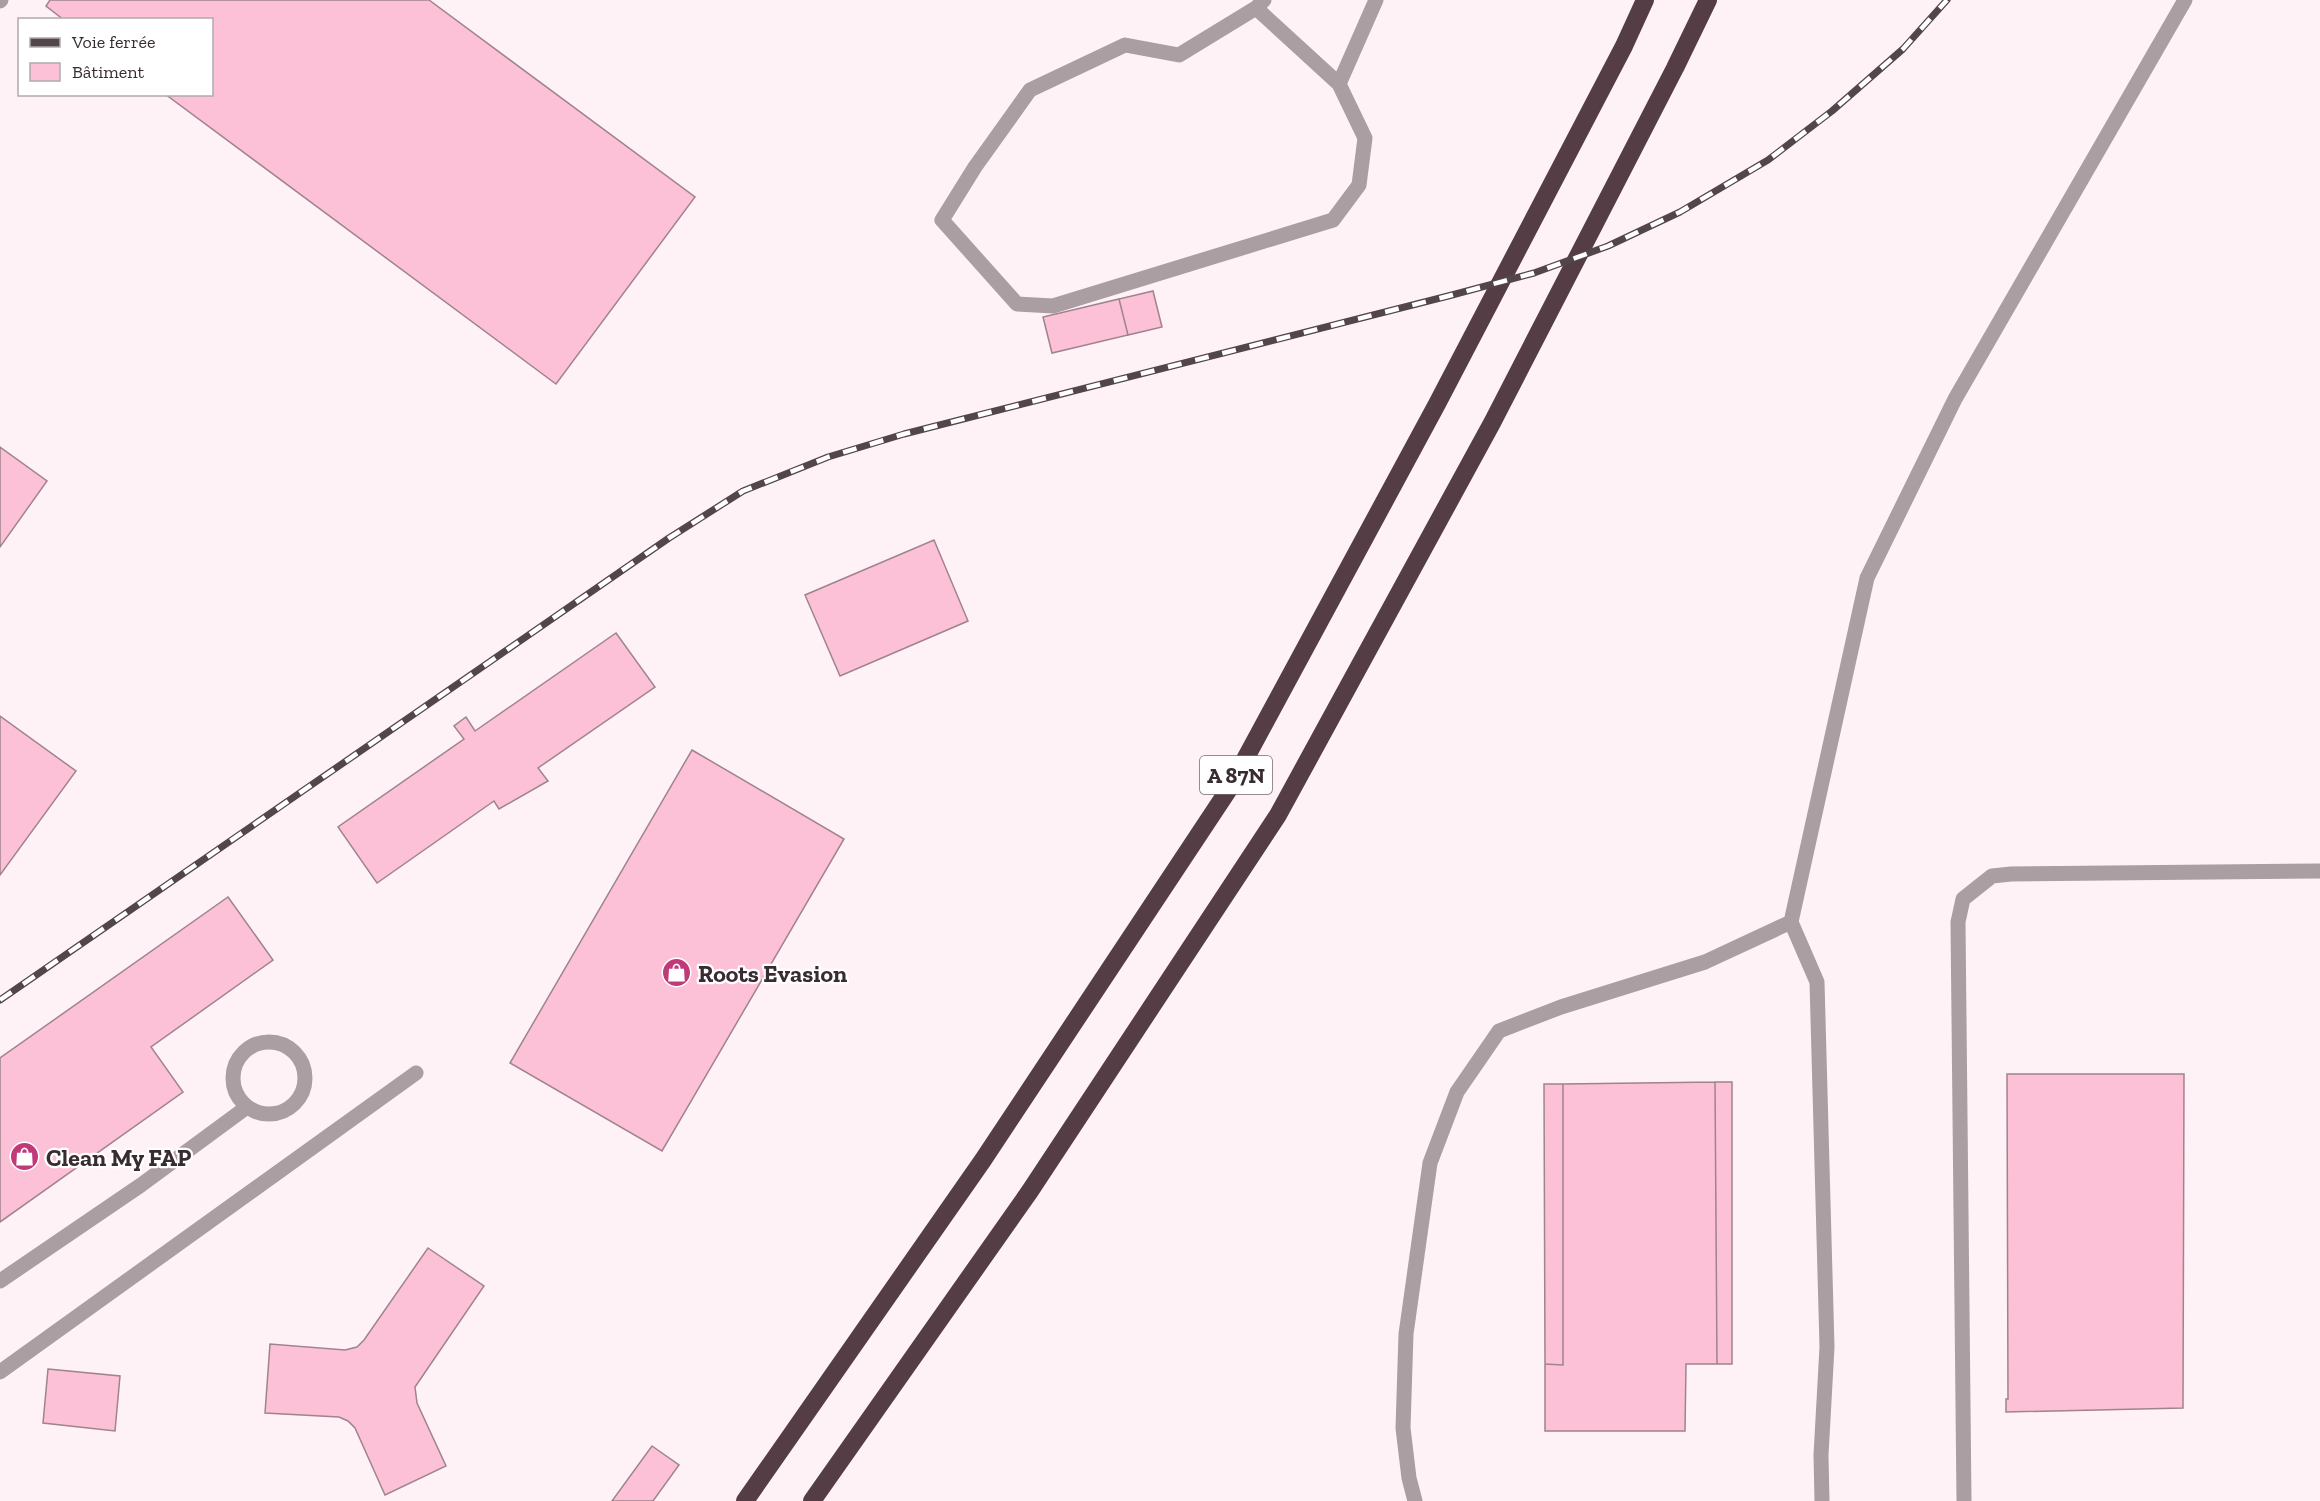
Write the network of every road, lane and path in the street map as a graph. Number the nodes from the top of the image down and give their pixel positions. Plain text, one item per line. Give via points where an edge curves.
1 (1376, 0) edge
2 (1646, 0) edge
3 (1708, 0) edge
4 (2185, 0) edge
5 (1260, 4) edge
6 (1339, 84) junction
7 (2320, 871) edge
8 (1791, 922) junction
9 (416, 1072) dead end
10 (248, 1107) junction
11 (0, 1281) edge
12 (0, 1372) edge
13 (745, 1501) edge
14 (812, 1501) edge
15 (1415, 1501) edge
16 (1822, 1501) edge
17 (1964, 1501) edge

1 - 6 lane
2 - 13 highway, A 87N via 1448,383 1229,789 983,1160
3 - 14 highway, A 87N via 1491,423 1278,815 1030,1191
4 - 8 lane via 1955,399 1867,578
5 - 6 lane
5 - 6 lane via 1179,55 1125,45 1029,90 942,220 1017,304 1053,306 1333,220 1359,185 1365,138
7 - 17 lane via 2011,874 1992,876 1963,899 1958,934
8 - 15 lane via 1705,962 1498,1031 1457,1092 1430,1163 1406,1334 1403,1428
8 - 16 lane via 1817,982 1827,1347
9 - 12 lane
10 - 10 lane via 270,1115 293,1106 305,1085 305,1072 294,1052 273,1043 261,1043 241,1056 233,1077 240,1099
10 - 11 lane

